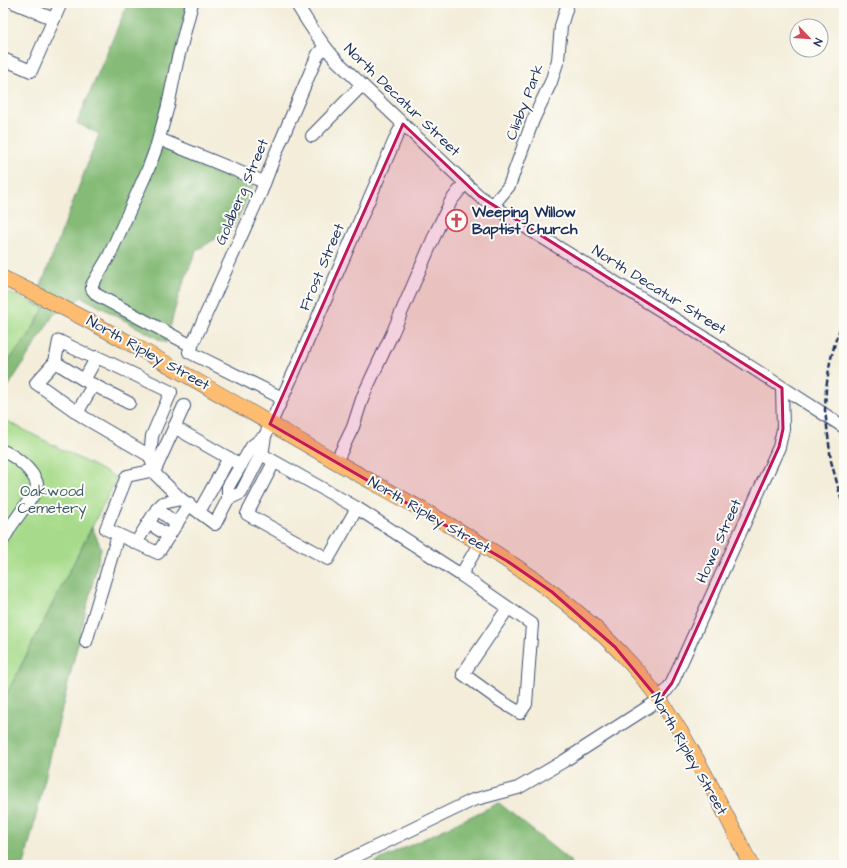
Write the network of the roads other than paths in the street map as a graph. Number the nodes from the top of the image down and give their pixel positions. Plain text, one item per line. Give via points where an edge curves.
1 (15, 3) edge
2 (61, 3) edge
3 (192, 3) edge
4 (296, 3) edge
5 (568, 3) edge
6 (54, 19) junction
7 (325, 47) junction
8 (3, 60) edge
9 (362, 85) junction
10 (403, 124) junction
11 (312, 136) dead end
12 (159, 139) junction
13 (264, 182) junction
14 (465, 184) junction
15 (493, 205) junction
16 (3, 278) edge
17 (190, 349) junction
18 (96, 359) junction
19 (55, 362) junction
20 (89, 382) junction
21 (782, 388) junction
22 (282, 398) junction
23 (129, 403) dead end
24 (184, 406) dead end
25 (77, 413) junction
26 (174, 427) junction
27 (844, 427) edge
28 (267, 430) junction
29 (3, 451) edge
30 (261, 454) junction
31 (150, 456) junction
32 (229, 458) junction
33 (274, 462) junction
34 (336, 462) junction
35 (241, 465) junction
36 (155, 470) junction
37 (228, 499) junction
38 (190, 505) junction
39 (357, 508) junction
40 (157, 510) junction
41 (148, 523) junction
42 (177, 524) junction
43 (118, 535) junction
44 (168, 536) junction
45 (3, 540) edge
46 (136, 543) junction
47 (479, 544) junction
48 (461, 574) junction
49 (508, 608) junction
50 (86, 642) dead end
51 (659, 700) junction
52 (338, 865) edge
53 (751, 865) edge

1 - 6 street
2 - 6 street
3 - 12 street
4 - 7 street, North Decatur Street
5 - 15 street, Clisby Park via 561,26 560,49 555,71 533,120 509,186
6 - 8 street via 31,71
7 - 9 street, North Decatur Street
7 - 13 street, Goldberg Street via 318,54
9 - 10 street, North Decatur Street
9 - 11 street
10 - 14 street, North Decatur Street
10 - 22 street, Frost Street
12 - 13 street
12 - 17 street via 149,167 92,289 97,295
13 - 17 street, Goldberg Street
14 - 15 street, North Decatur Street
14 - 34 street via 450,200
15 - 21 street, North Decatur Street
16 - 28 main road, North Ripley Street via 88,320 202,383
17 - 22 street
18 - 19 street via 59,341
18 - 20 street
18 - 31 street via 97,357 171,392 152,436
19 - 20 street
19 - 25 street via 36,383
20 - 23 street
20 - 25 street
21 - 27 street, North Decatur Street
21 - 51 street, Howe Street via 783,429 779,447 672,683
22 - 28 street, Frost Street
24 - 26 street
25 - 31 street
26 - 32 street
26 - 36 street
28 - 30 street
28 - 34 main road, North Ripley Street
28 - 35 street via 252,446
29 - 45 street via 22,463 37,482 36,491 10,526
30 - 33 street
30 - 37 street via 241,493
31 - 36 street
32 - 35 street
32 - 38 street
33 - 39 street
33 - 39 street via 247,514 328,559
34 - 47 main road, North Ripley Street
35 - 37 street via 228,487
36 - 38 street via 156,475
36 - 43 street via 127,476 106,529
37 - 38 street via 215,524
38 - 40 street via 163,503
38 - 42 street
39 - 48 street
40 - 41 street
40 - 42 street
41 - 44 street
41 - 46 street
42 - 44 street
43 - 46 street
43 - 50 street
44 - 46 street via 158,553
47 - 48 street
47 - 51 main road, North Ripley Street via 546,588 584,618 631,664
48 - 49 street
49 - 49 street via 532,624 526,704 520,714 463,674
51 - 52 street, Howe Street via 518,788 473,800
51 - 53 main road, North Ripley Street via 711,787

